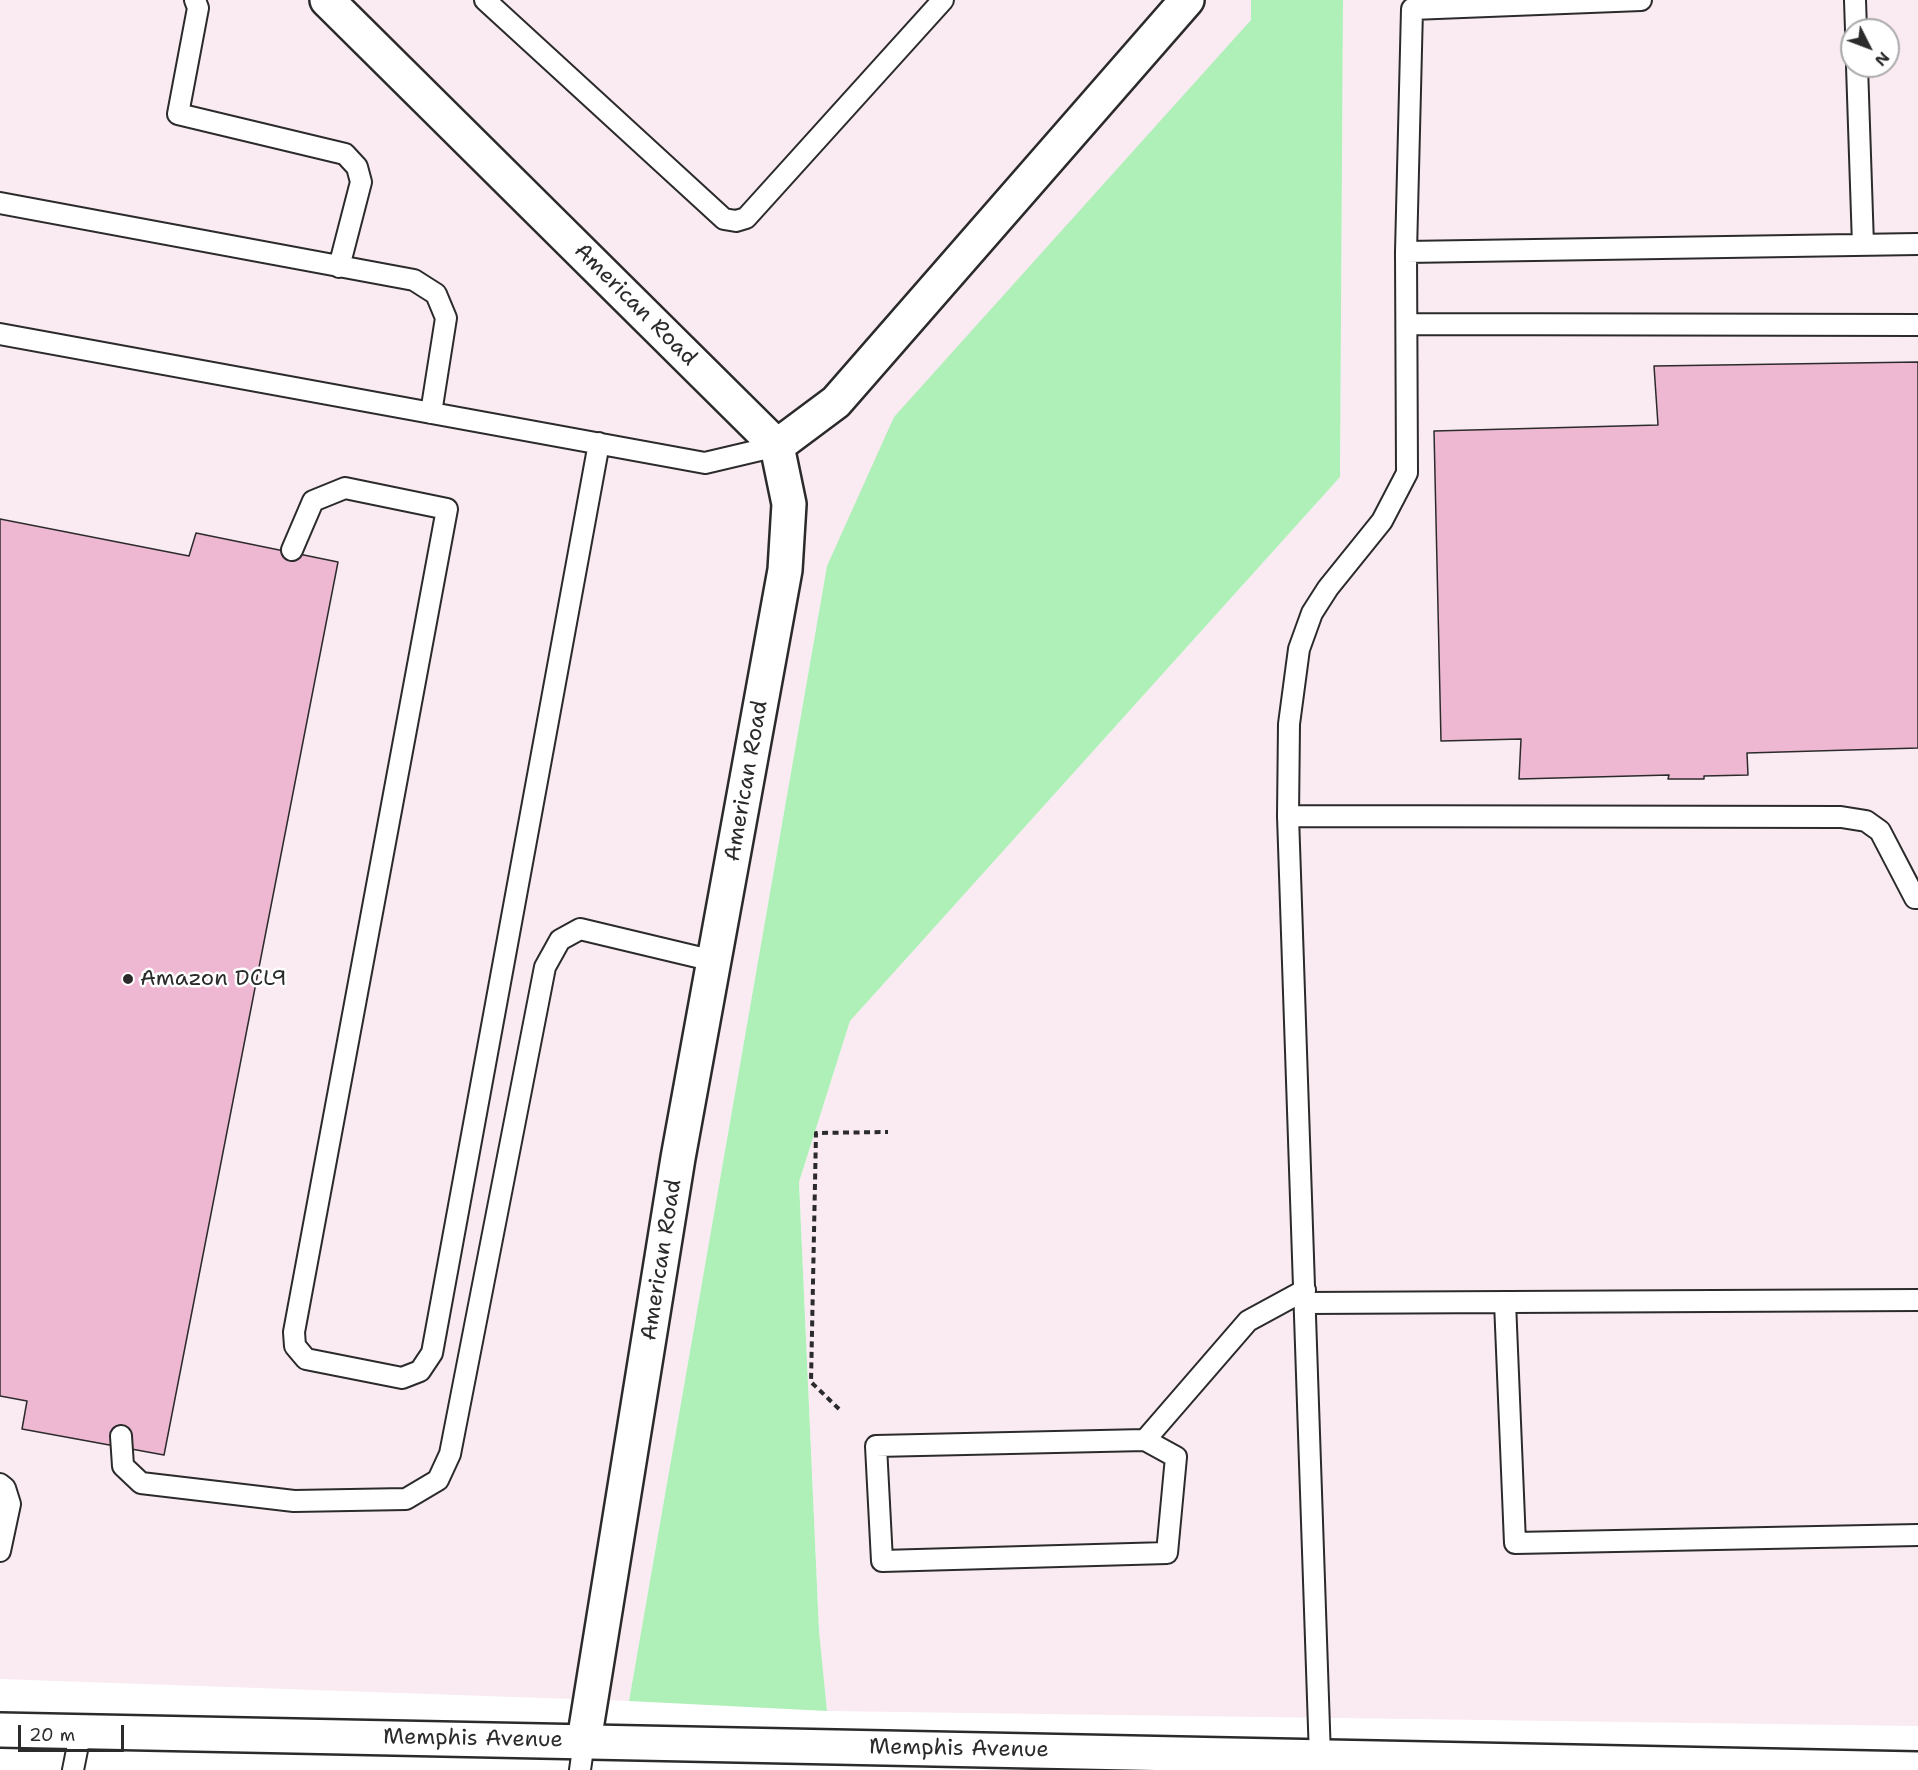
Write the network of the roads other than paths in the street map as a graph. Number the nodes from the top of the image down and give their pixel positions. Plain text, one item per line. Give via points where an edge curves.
1 (195, 0) edge
2 (327, 0) edge
3 (485, 0) edge
4 (943, 0) edge
5 (1187, 0) edge
6 (1641, 0) edge
7 (1855, 0) edge
8 (1582, 2) edge
9 (1856, 18) edge
10 (1857, 78) edge
11 (0, 203) edge
12 (1918, 244) edge
13 (1863, 245) junction
14 (1406, 252) junction
15 (339, 267) junction
16 (1408, 324) junction
17 (1918, 325) edge
18 (0, 334) edge
19 (431, 413) junction
20 (599, 443) junction
21 (777, 446) junction
22 (292, 550) dead end
23 (1288, 816) junction
24 (1918, 898) edge
25 (714, 961) junction
26 (1305, 1297) junction
27 (1918, 1300) edge
28 (1505, 1302) junction
29 (121, 1436) dead end
30 (1145, 1440) junction
31 (0, 1484) edge
32 (1918, 1535) edge
33 (0, 1551) edge
34 (0, 1730) edge
35 (81, 1730) junction
36 (582, 1756) edge
37 (1045, 1761) edge
38 (1319, 1766) edge
39 (1918, 1769) edge
40 (73, 1770) edge

1 - 15 lane via 198,8 178,114 345,154 357,167 361,182
2 - 21 street, American Road
3 - 4 lane via 724,219 736,221 746,218
5 - 21 street via 836,402
6 - 8 lane
7 - 9 lane
8 - 14 lane via 1412,9
10 - 13 lane
11 - 15 lane
12 - 13 lane
13 - 14 lane
14 - 16 lane
15 - 19 lane via 414,280 436,294 446,318
16 - 17 lane
16 - 23 lane via 1407,472 1383,521 1312,613 1299,649 1289,724
18 - 19 lane
19 - 20 lane
20 - 21 lane via 705,463
20 - 22 lane via 432,1353 420,1371 402,1378 306,1359 295,1346 294,1332 447,509 345,488 314,501
21 - 25 street, American Road via 789,504 785,570
23 - 24 lane via 1866,821 1880,831
23 - 26 lane
25 - 29 lane via 580,930 560,940 555,949 545,968 450,1454 438,1480 406,1499 294,1501 141,1483 123,1466
25 - 36 street, American Road via 678,1158
26 - 28 lane
26 - 30 lane via 1248,1322
26 - 38 lane
27 - 28 lane
28 - 32 lane via 1515,1543
30 - 30 lane via 876,1446 882,1561 1167,1553 1176,1457
31 - 33 lane via 10,1504
34 - 35 street, Memphis Avenue
35 - 36 street, Memphis Avenue
35 - 40 lane
36 - 37 street, Memphis Avenue
37 - 38 street, Memphis Avenue
38 - 39 street, Memphis Avenue

